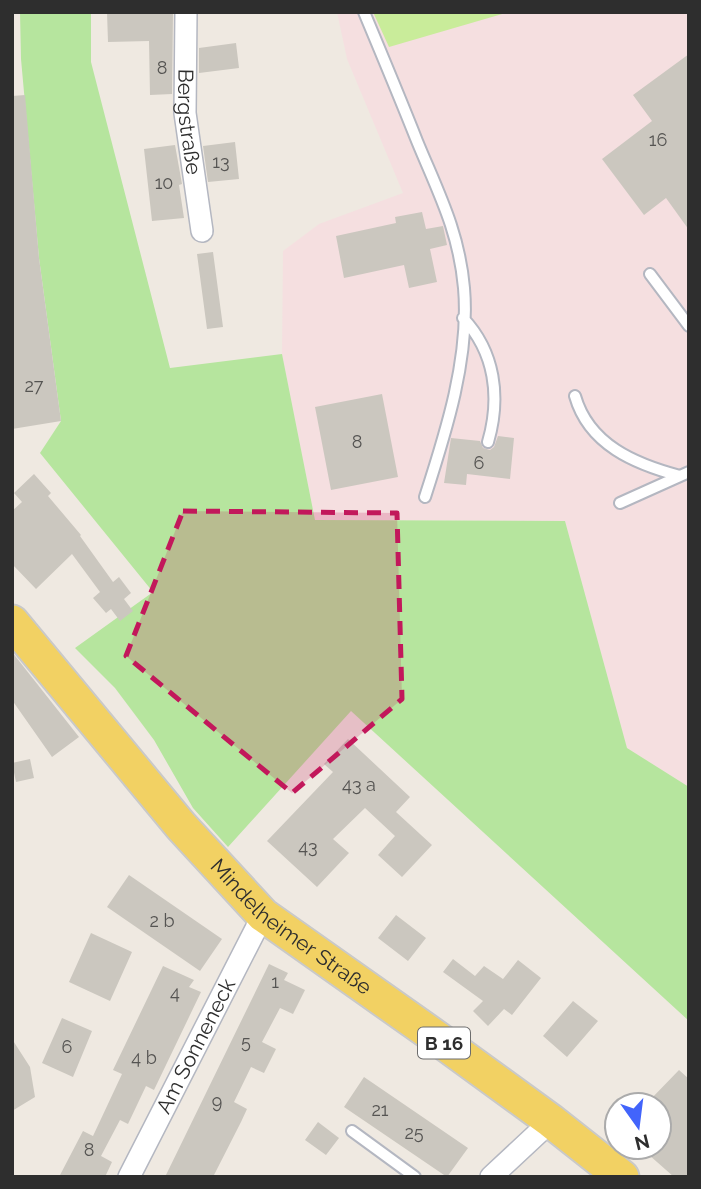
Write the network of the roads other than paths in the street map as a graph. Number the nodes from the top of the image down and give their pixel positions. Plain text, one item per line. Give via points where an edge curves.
1 (186, 12) edge
2 (364, 12) edge
3 (202, 231) dead end
4 (650, 274) dead end
5 (463, 318) junction
6 (689, 326) edge
7 (575, 396) dead end
8 (488, 442) dead end
9 (684, 474) edge
10 (425, 497) dead end
11 (620, 503) dead end
12 (12, 622) edge
13 (263, 915) junction
14 (551, 1121) junction
15 (352, 1131) dead end
16 (129, 1177) edge
17 (415, 1177) edge
18 (491, 1177) edge
19 (622, 1177) edge

1 - 3 street, Bergstraße via 185,113
2 - 5 lane via 450,216 464,290
4 - 6 lane
5 - 8 lane via 489,357 495,414
5 - 10 lane via 456,382
7 - 9 lane via 580,415 624,456
9 - 11 lane
12 - 13 main road, Mindelheimer Straße / B 16 via 181,826
13 - 14 main road, Mindelheimer Straße / B 16
13 - 16 street, Am Sonneneck
14 - 18 street
14 - 19 main road, Mindelheimer Straße / B 16
15 - 17 lane

